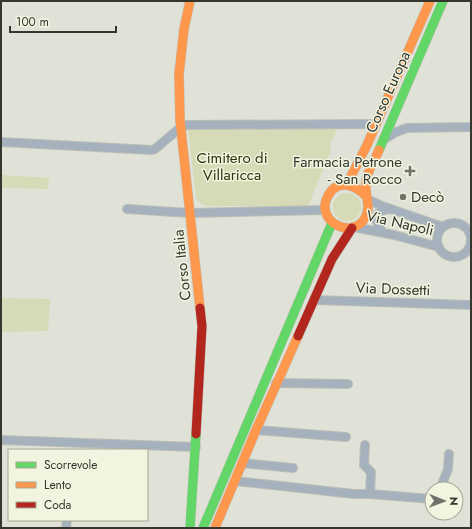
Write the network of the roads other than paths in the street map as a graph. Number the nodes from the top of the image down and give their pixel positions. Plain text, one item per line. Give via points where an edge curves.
1 (190, 1) edge
2 (430, 1) edge
3 (443, 1) edge
4 (394, 115) junction
5 (374, 126) junction
6 (181, 127) junction
7 (471, 127) edge
8 (407, 128) junction
9 (382, 140) junction
10 (1, 142) edge
11 (347, 184) junction
12 (366, 197) junction
13 (127, 209) dead end
14 (390, 209) junction
15 (325, 210) junction
16 (190, 213) junction
17 (332, 223) junction
18 (353, 227) junction
19 (443, 227) junction
20 (382, 232) junction
21 (471, 235) edge
22 (439, 247) junction
23 (467, 255) edge
24 (314, 300) junction
25 (471, 305) edge
26 (276, 383) junction
27 (348, 384) dead end
28 (256, 430) junction
29 (346, 437) dead end
30 (1, 440) edge
31 (365, 445) dead end
32 (68, 446) edge
33 (196, 447) junction
34 (449, 454) dead end
35 (242, 463) junction
36 (293, 468) dead end
37 (235, 481) junction
38 (443, 481) edge
39 (370, 494) junction
40 (424, 497) edge
41 (191, 518) junction
42 (204, 525) edge
43 (190, 528) edge
44 (215, 528) edge

1 - 6 main road, Corso Italia via 179,74
2 - 5 main road, Corso Europa
3 - 4 main road, Corso Europa
4 - 8 street via 398,122
4 - 9 main road, Corso Europa
5 - 6 street via 370,124
5 - 11 main road, Corso Europa
6 - 10 street via 152,150
6 - 16 main road, Corso Italia
7 - 8 street
8 - 9 street
9 - 12 main road, Corso Europa via 366,180
11 - 12 main road via 358,188
11 - 15 main road via 330,192
12 - 14 street, Via Napoli
12 - 18 main road via 366,218
13 - 16 street
14 - 19 street, Via Napoli
14 - 20 street via 378,214 376,222
15 - 16 street
15 - 17 main road
16 - 33 main road, Corso Italia via 202,326
17 - 18 main road via 339,227
17 - 42 main road
18 - 20 street, Via Napoli
18 - 24 main road via 332,259
19 - 21 street via 452,223 461,225
19 - 22 street via 438,234
20 - 22 street, Via Napoli
21 - 23 street
22 - 23 street via 450,256
24 - 25 street, Via Dossetti
24 - 26 main road
26 - 27 street
26 - 28 main road
28 - 29 street
28 - 35 main road
30 - 32 street
31 - 39 street via 364,465 370,472
32 - 33 street
33 - 41 main road, Corso Italia
34 - 38 street via 448,469
35 - 36 street
35 - 37 main road
37 - 39 street
37 - 44 main road
39 - 40 street
41 - 42 street
41 - 43 main road, Corso Italia

